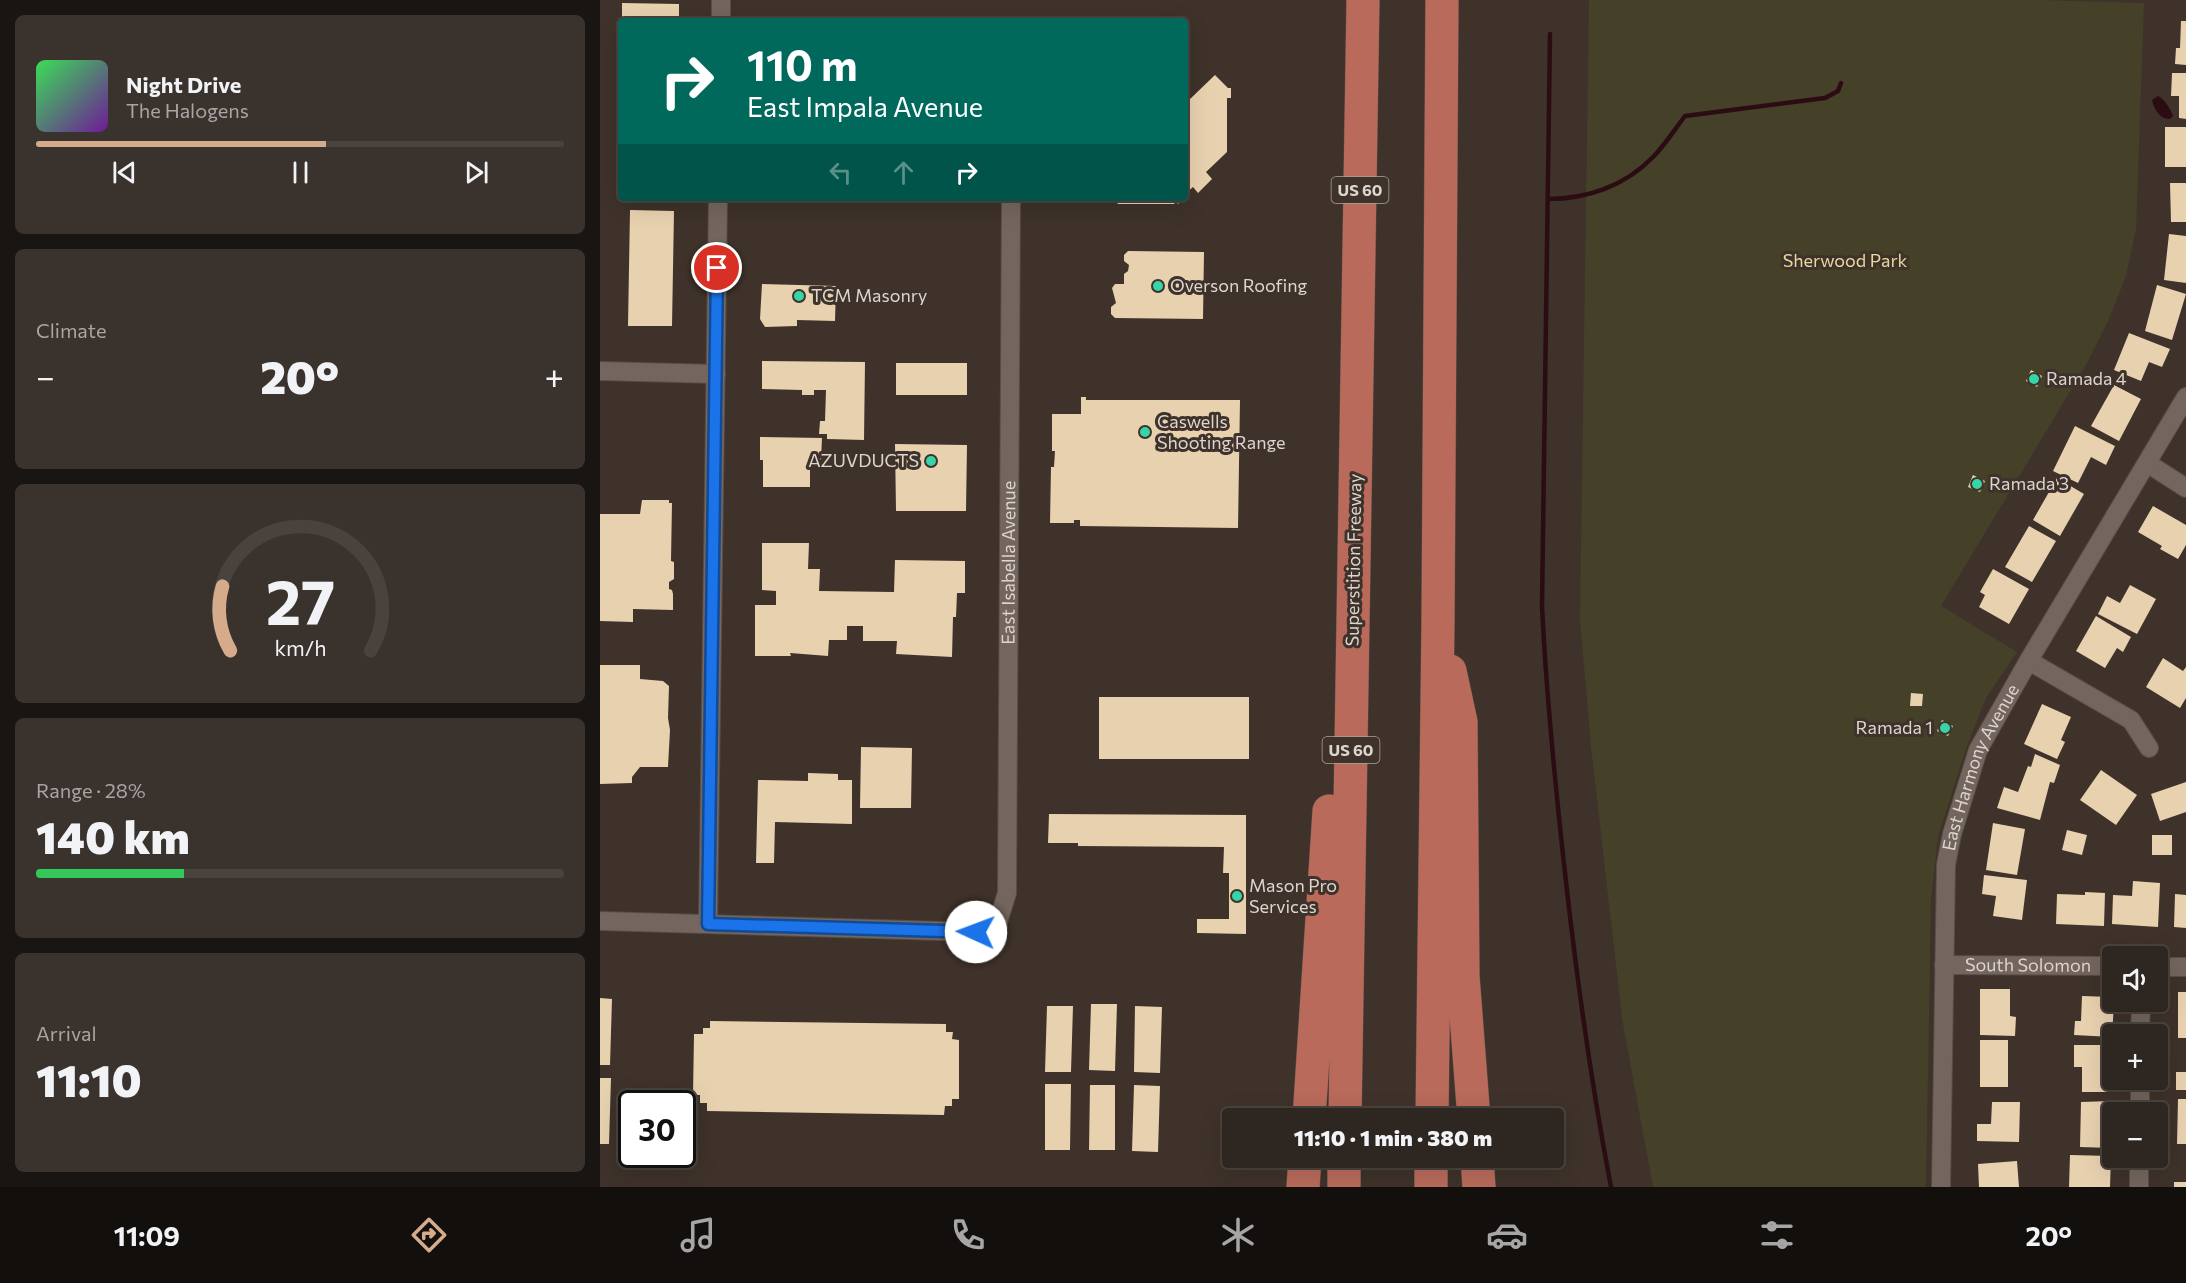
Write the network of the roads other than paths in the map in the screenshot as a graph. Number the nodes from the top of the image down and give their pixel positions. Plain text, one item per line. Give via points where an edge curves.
1 (721, 0) edge
2 (1363, 0) edge
3 (1442, 0) edge
4 (721, 18) edge
5 (718, 201) edge
6 (1011, 201) edge
7 (600, 371) edge
8 (716, 374) junction
9 (1357, 381) junction
10 (2186, 397) edge
11 (2147, 463) junction
12 (2186, 488) edge
13 (1438, 620) junction
14 (2029, 661) junction
15 (2150, 748) dead end
16 (600, 921) edge
17 (708, 924) junction
18 (1944, 965) junction
19 (2102, 966) edge
20 (2168, 967) edge
21 (2186, 967) edge
22 (1310, 1108) edge
23 (1345, 1108) edge
24 (1432, 1108) edge
25 (1473, 1108) edge
26 (1304, 1168) edge
27 (1344, 1168) edge
28 (1431, 1168) edge
29 (1478, 1168) edge
30 (2139, 1168) edge
31 (1303, 1187) edge
32 (1344, 1187) edge
33 (1431, 1187) edge
34 (1479, 1187) edge
35 (1941, 1187) edge
36 (2139, 1187) edge

1 - 4 street
2 - 9 highway, Superstition Freeway / US 60
3 - 13 highway
5 - 8 street
6 - 17 street, East Isabella Avenue via 1007,893 997,925 976,932
7 - 8 street
8 - 17 street
9 - 22 highway
9 - 23 highway, Superstition Freeway / US 60
10 - 11 street, East Harmony Avenue
11 - 12 street
11 - 14 street, East Harmony Avenue
13 - 24 highway
13 - 25 highway via 1461,722 1463,976
14 - 15 street via 2131,720
14 - 18 street, East Harmony Avenue via 1978,750 1952,834 1946,865
16 - 17 street
18 - 19 street, South Solomon
18 - 35 street, East Harmony Avenue
20 - 21 street
26 - 31 highway
27 - 32 highway
28 - 33 highway
29 - 34 highway
30 - 36 street

